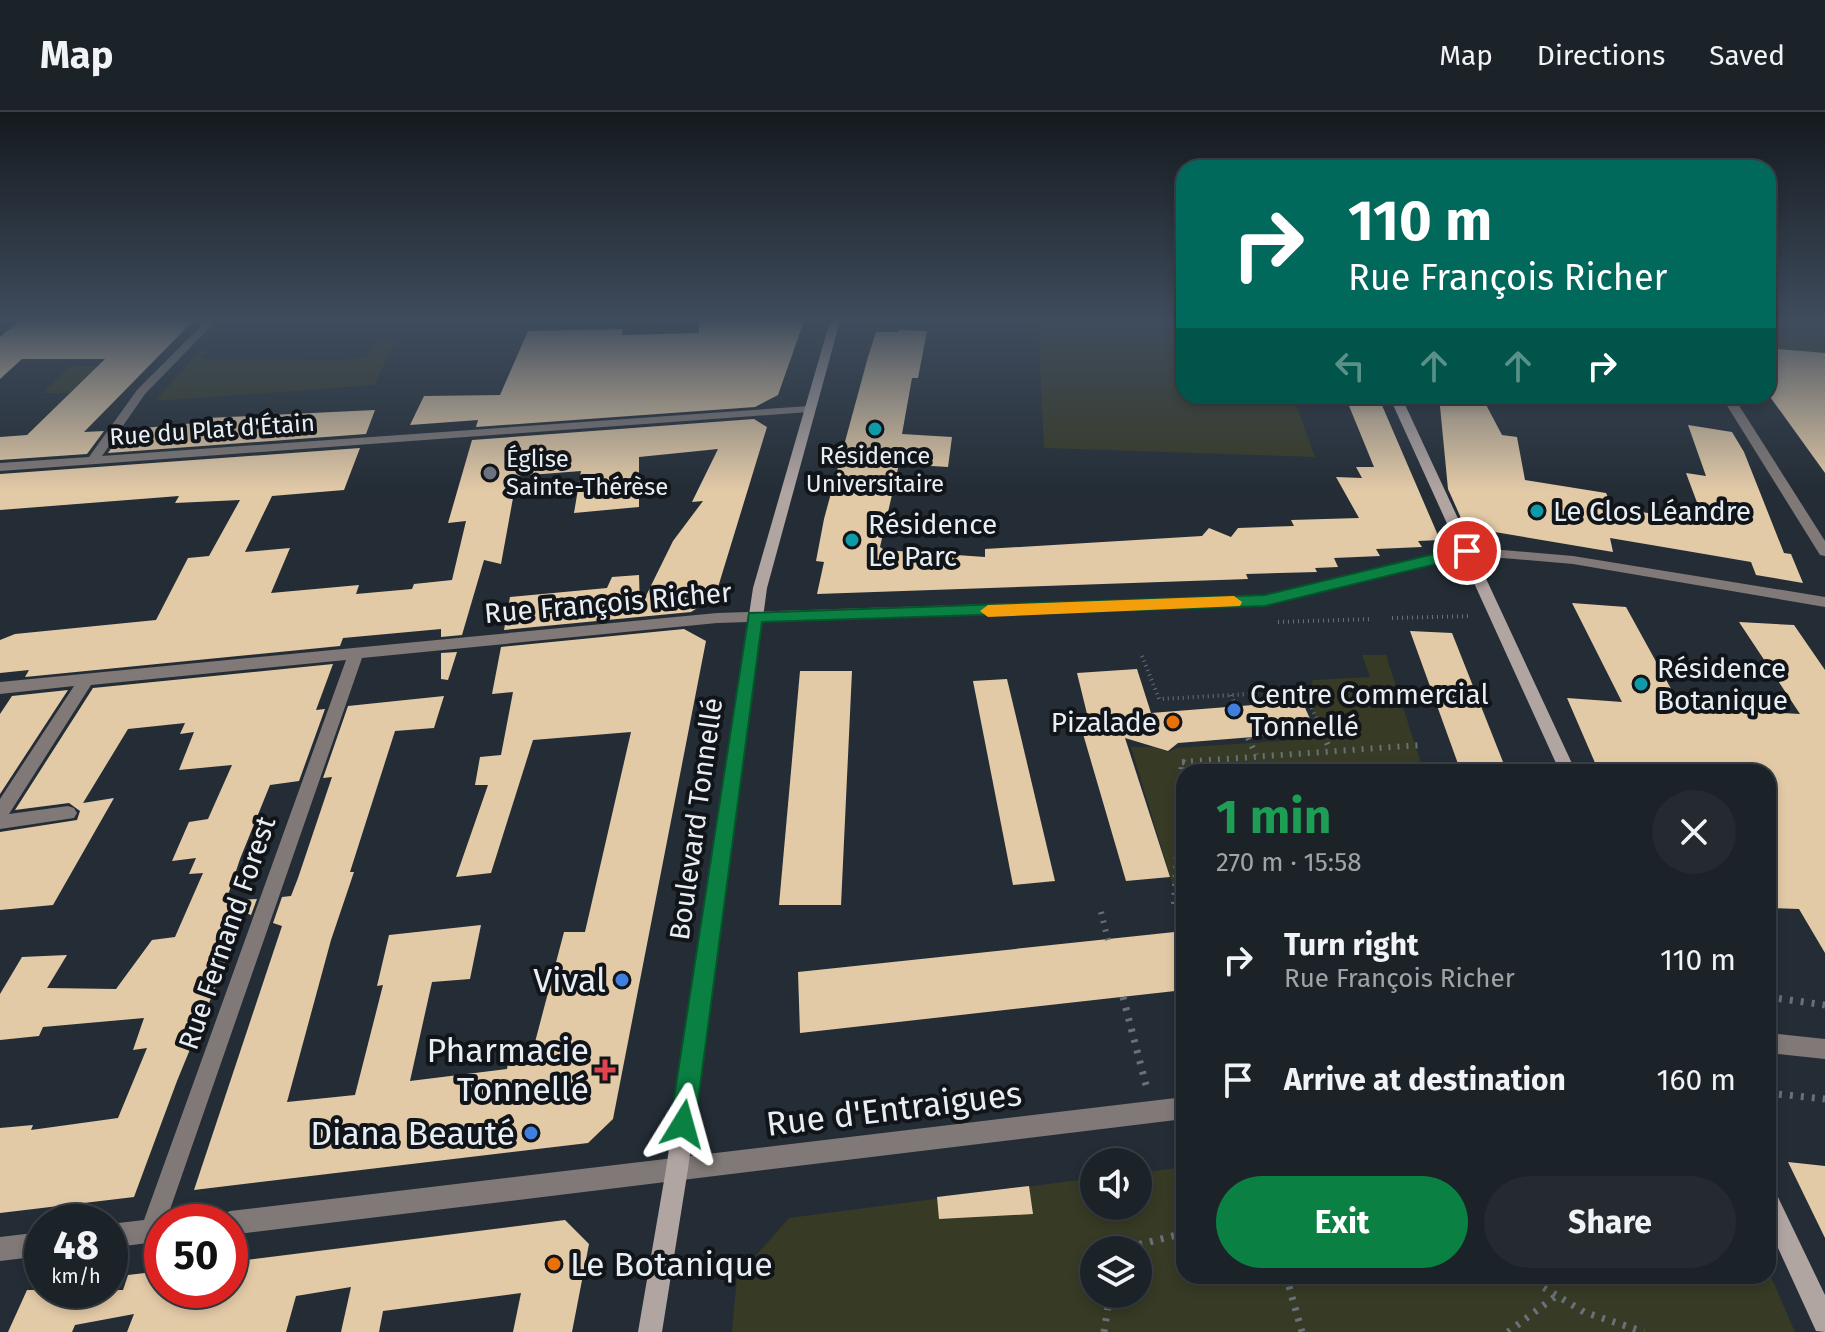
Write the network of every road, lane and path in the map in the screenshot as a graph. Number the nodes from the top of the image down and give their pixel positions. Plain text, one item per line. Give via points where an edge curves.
1 (155, 378) edge
2 (818, 378) edge
3 (1399, 404) edge
4 (1732, 404) edge
5 (809, 409) junction
6 (92, 461) junction
7 (0, 467) edge
8 (1467, 551) junction
9 (1825, 552) edge
10 (1825, 602) edge
11 (1497, 615) junction
12 (755, 617) junction
13 (1392, 618) dead end
14 (1373, 619) dead end
15 (1347, 620) dead end
16 (356, 653) junction
17 (1142, 656) dead end
18 (86, 680) junction
19 (0, 688) edge
20 (1231, 695) junction
21 (1236, 706) dead end
22 (1248, 738) dead end
23 (1421, 745) dead end
24 (1330, 750) junction
25 (1256, 755) junction
26 (1182, 762) joint
27 (1187, 764) edge
28 (1564, 764) edge
29 (0, 813) edge
30 (68, 813) dead end
31 (0, 822) edge
32 (1176, 868) edge
33 (1174, 904) dead end
34 (1101, 912) dead end
35 (1108, 940) dead end
36 (1123, 997) dead end
37 (1776, 998) edge
38 (1825, 1005) edge
39 (1776, 1044) edge
40 (1825, 1049) edge
41 (1776, 1094) edge
42 (1825, 1099) edge
43 (1176, 1109) edge
44 (1153, 1113) junction
45 (677, 1169) junction
46 (166, 1204) edge
47 (1776, 1218) edge
48 (248, 1221) edge
49 (1176, 1235) edge
50 (1152, 1241) edge
51 (24, 1246) edge
52 (0, 1249) edge
53 (1288, 1284) edge
54 (1537, 1284) edge
55 (1556, 1296) junction
56 (1108, 1308) edge
57 (1825, 1322) edge
58 (650, 1332) edge
59 (1104, 1332) edge
60 (1302, 1332) edge
61 (1508, 1332) edge
62 (1644, 1332) edge

1 - 6 street
2 - 5 main road, Boulevard Tonnellé
3 - 8 main road
4 - 9 street
5 - 6 street, Rue du Plat d'Étain
5 - 12 main road, Boulevard Tonnellé
6 - 7 street, Rue du Plat d'Étain
8 - 10 street, Rue François Richer via 1573,560
8 - 11 main road
8 - 12 street, Rue François Richer via 1245,602
11 - 13 path
11 - 28 main road
12 - 16 street, Rue François Richer
12 - 45 main road, Boulevard Tonnellé
14 - 15 path
16 - 18 street, Rue François Richer
16 - 46 street, Rue Fernand Forest
17 - 20 path via 1159,699
18 - 19 street, Rue François Richer
18 - 29 street
20 - 21 path
20 - 24 path via 1304,691
22 - 25 path
23 - 24 path
24 - 25 path
25 - 26 path
26 - 27 path
30 - 31 street
32 - 33 path
34 - 35 path
36 - 44 path
37 - 38 path
39 - 40 street
41 - 42 path
43 - 44 street, Rue d'Entraigues
44 - 45 street, Rue d'Entraigues
45 - 48 street, Rue d'Entraigues
45 - 58 main road, Boulevard Tonnellé
47 - 57 main road
49 - 50 path
51 - 52 street
53 - 60 path
54 - 55 path
55 - 61 path
55 - 62 path via 1584,1312
56 - 59 path

